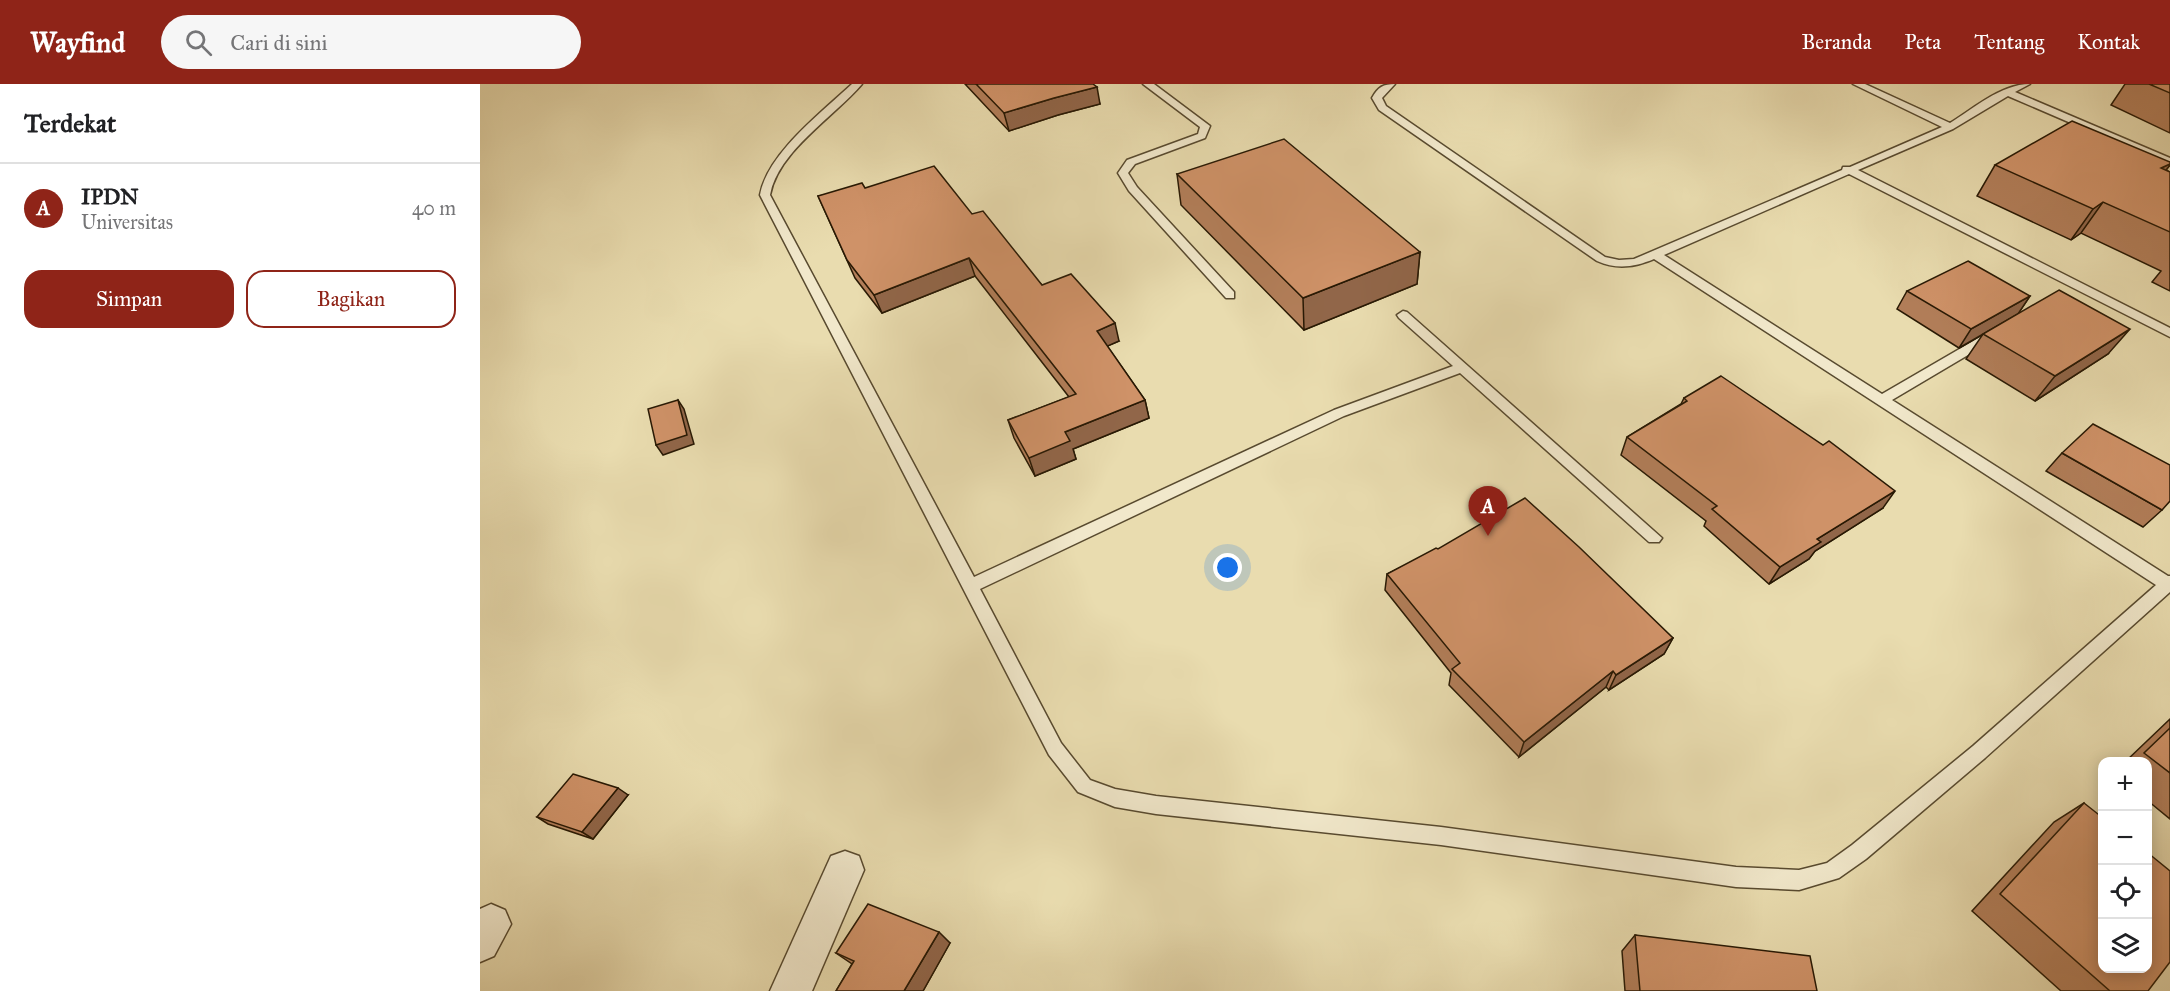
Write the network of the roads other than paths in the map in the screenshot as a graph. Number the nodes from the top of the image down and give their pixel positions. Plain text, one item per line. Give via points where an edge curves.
1 (857, 84) edge
2 (1148, 84) edge
3 (1390, 84) edge
4 (1858, 84) edge
5 (2025, 84) edge
6 (2007, 92) junction
7 (1950, 127) junction
8 (2170, 162) edge
9 (1847, 169) junction
10 (1655, 254) junction
11 (1230, 295) dead end
12 (1403, 315) dead end
13 (2005, 328) edge
14 (2170, 333) edge
15 (1460, 368) junction
16 (1882, 400) junction
17 (1654, 538) dead end
18 (2169, 584) edge
19 (971, 586) junction
20 (845, 870) dead end
21 (792, 991) edge

1 - 19 lane via 774,169 765,195
2 - 11 lane via 1204,126 1202,136 1131,162 1123,173 1133,189
3 - 10 lane via 1377,98 1382,108 1601,259 1622,264
4 - 7 lane
5 - 6 lane
6 - 7 lane
6 - 8 lane
7 - 9 lane
9 - 10 lane
9 - 14 lane via 2072,290
10 - 16 lane
12 - 15 lane
13 - 16 lane
15 - 17 lane
15 - 19 lane via 1339,413
16 - 18 lane
18 - 19 lane via 1979,752 1858,852 1832,871 1799,880 1736,877 1452,837 1156,805 1099,793 1084,786 1055,749
20 - 21 street

